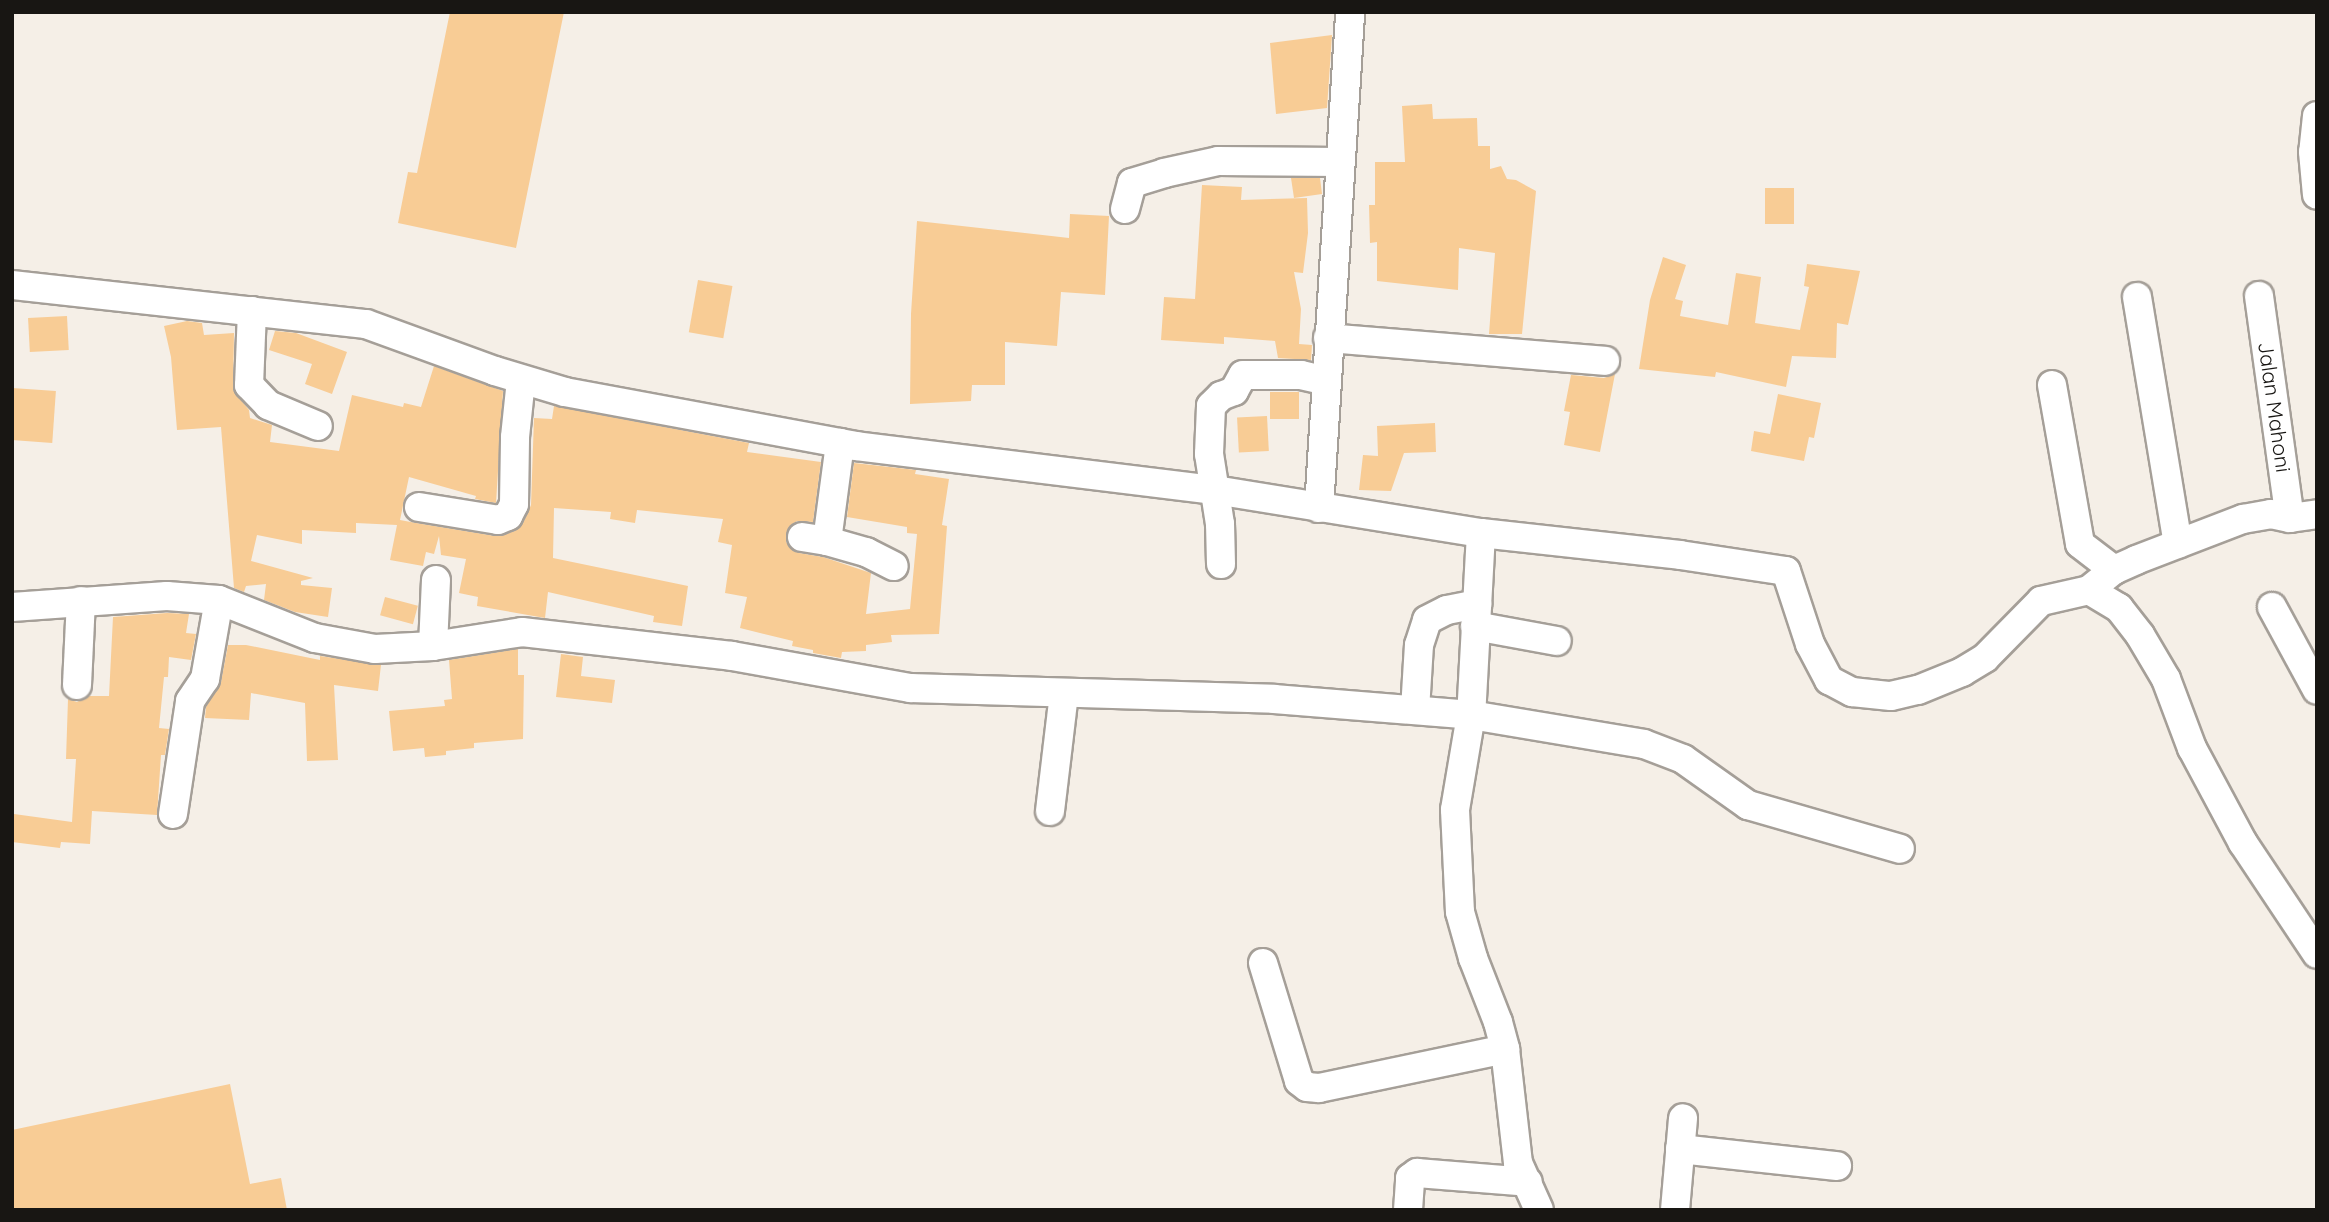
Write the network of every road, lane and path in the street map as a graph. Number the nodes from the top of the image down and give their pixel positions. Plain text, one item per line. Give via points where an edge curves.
1 (1350, 12) edge
2 (2317, 116) edge
3 (1340, 162) junction
4 (2317, 195) edge
5 (1125, 209) dead end
6 (12, 285) edge
7 (2259, 296) dead end
8 (2137, 297) dead end
9 (252, 311) junction
10 (1328, 338) junction
11 (1605, 361) dead end
12 (521, 380) junction
13 (1326, 381) junction
14 (2052, 384) dead end
15 (318, 426) dead end
16 (840, 443) junction
17 (1215, 490) junction
18 (419, 507) dead end
19 (1319, 508) junction
20 (2304, 516) edge
21 (1481, 533) junction
22 (2178, 544) junction
23 (1221, 564) dead end
24 (894, 566) dead end
25 (2114, 570) junction
26 (436, 580) dead end
27 (2089, 590) junction
28 (219, 600) junction
29 (81, 601) junction
30 (12, 607) edge
31 (2272, 607) dead end
32 (1476, 615) junction
33 (1557, 641) dead end
34 (433, 646) junction
35 (77, 685) dead end
36 (2317, 690) edge
37 (1064, 694) junction
38 (1415, 710) junction
39 (1471, 715) junction
40 (1050, 811) dead end
41 (173, 814) dead end
42 (1900, 849) dead end
43 (2317, 954) edge
44 (1263, 964) dead end
45 (1505, 1049) junction
46 (1683, 1118) dead end
47 (1680, 1149) junction
48 (1837, 1166) dead end
49 (1528, 1182) junction
50 (1408, 1210) edge
51 (1539, 1210) edge
52 (1675, 1210) edge

1 - 3 street
2 - 4 street via 2313,152
3 - 5 street via 1217,162 1164,173 1132,183
3 - 10 street
6 - 9 street
7 - 20 street, Jalan Mahoni
8 - 22 street
9 - 12 street via 366,324
9 - 15 street via 250,385 268,405
10 - 11 street
10 - 13 street
12 - 16 street
12 - 18 street via 514,504 508,516 498,520
13 - 17 street via 1301,375 1243,375 1234,391 1221,396 1211,406 1209,454
13 - 19 street
14 - 25 street via 2080,544
16 - 17 street
16 - 24 street via 814,539 866,552
17 - 19 street
17 - 23 street
19 - 21 street
20 - 22 street via 2271,514 2243,519
21 - 27 street via 1786,571 1810,644 1829,680 1852,692 1891,696 1936,683 1985,658 2041,601
21 - 32 street
22 - 25 street
25 - 27 street
26 - 34 street
27 - 43 street via 2119,608 2140,635 2166,680 2192,748 2243,843
28 - 29 street via 167,596
28 - 34 street via 316,638 375,649
28 - 41 street via 205,679 190,701
29 - 30 street
29 - 35 street
31 - 36 street
32 - 33 street
32 - 38 street via 1447,610 1427,621 1419,645
32 - 39 street
34 - 37 street via 522,632 551,634 732,656 910,688
37 - 38 street via 1274,699
37 - 40 street
38 - 39 street
39 - 42 street via 1644,744 1683,759 1748,805
39 - 45 street via 1454,810 1460,912
44 - 45 street via 1299,1081 1307,1087
45 - 49 street via 1518,1163
46 - 47 street
47 - 48 street
47 - 52 street
49 - 50 street via 1416,1173 1410,1178
49 - 51 street

